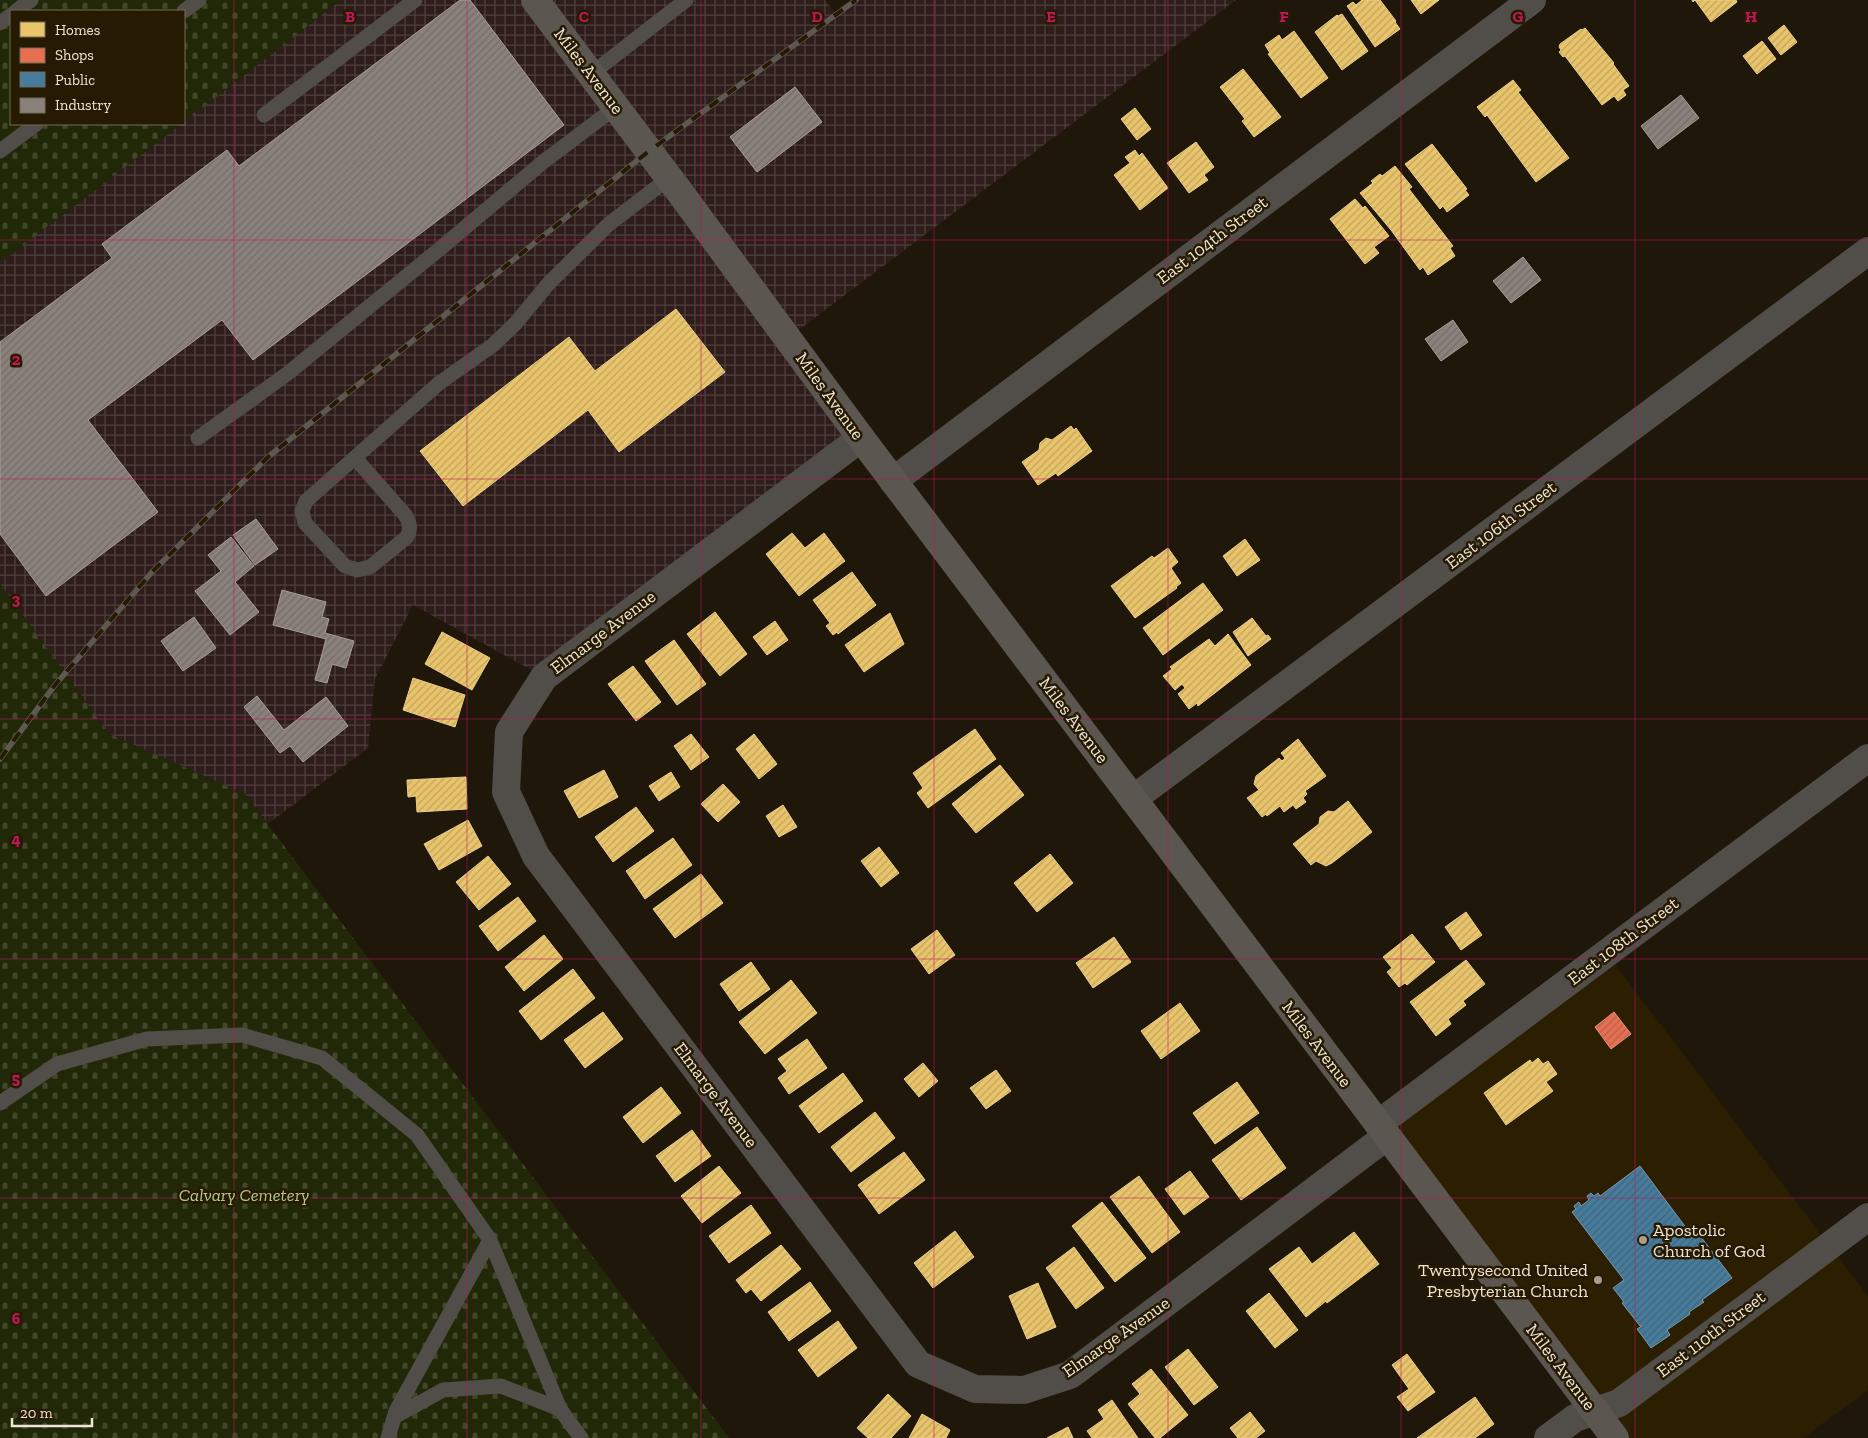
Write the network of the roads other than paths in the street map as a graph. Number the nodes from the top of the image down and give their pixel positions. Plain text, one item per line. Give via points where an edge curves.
1 (31, 0) edge
2 (199, 0) edge
3 (415, 0) edge
4 (535, 0) edge
5 (686, 0) edge
6 (1532, 0) edge
7 (17, 10) edge
8 (185, 10) edge
9 (591, 74) junction
10 (616, 107) junction
11 (264, 115) dead end
12 (35, 125) edge
13 (0, 151) edge
14 (669, 178) junction
15 (1868, 251) edge
16 (198, 438) dead end
17 (861, 438) junction
18 (355, 458) junction
19 (893, 481) junction
20 (1868, 758) edge
21 (1133, 799) junction
22 (0, 1103) edge
23 (1382, 1130) junction
24 (1868, 1217) edge
25 (490, 1240) junction
26 (560, 1409) junction
27 (1594, 1411) junction
28 (394, 1417) junction
29 (388, 1438) edge
30 (581, 1438) edge
31 (1548, 1438) edge
32 (1614, 1438) edge

1 - 7 lane
2 - 8 lane
3 - 11 lane
4 - 9 main road, Miles Avenue
5 - 9 lane
6 - 19 street, East 104th Street
9 - 10 main road, Miles Avenue
10 - 14 main road, Miles Avenue
10 - 16 lane via 543,162 287,374
12 - 13 lane
14 - 17 main road, Miles Avenue
14 - 18 lane via 609,224 493,345 438,384
15 - 21 street, East 106th Street
17 - 19 main road, Miles Avenue
17 - 23 street, Elmarge Avenue via 544,677 509,732 506,792 536,856 888,1325 918,1364 975,1389 1024,1390 1070,1375
18 - 18 lane via 306,501 302,511 305,523 345,566 357,570 370,567 407,537 410,530 406,516
19 - 21 main road, Miles Avenue
20 - 23 street, East 108th Street
21 - 23 main road, Miles Avenue
22 - 25 lane via 57,1064 147,1039 242,1035 322,1058 417,1134
23 - 27 main road, Miles Avenue
24 - 27 street, East 110th Street via 1619,1403
25 - 26 lane
25 - 28 lane
26 - 28 lane via 500,1386 443,1390
26 - 30 lane
27 - 31 street, East 110th Street via 1575,1418
27 - 32 main road, Miles Avenue
28 - 29 lane

